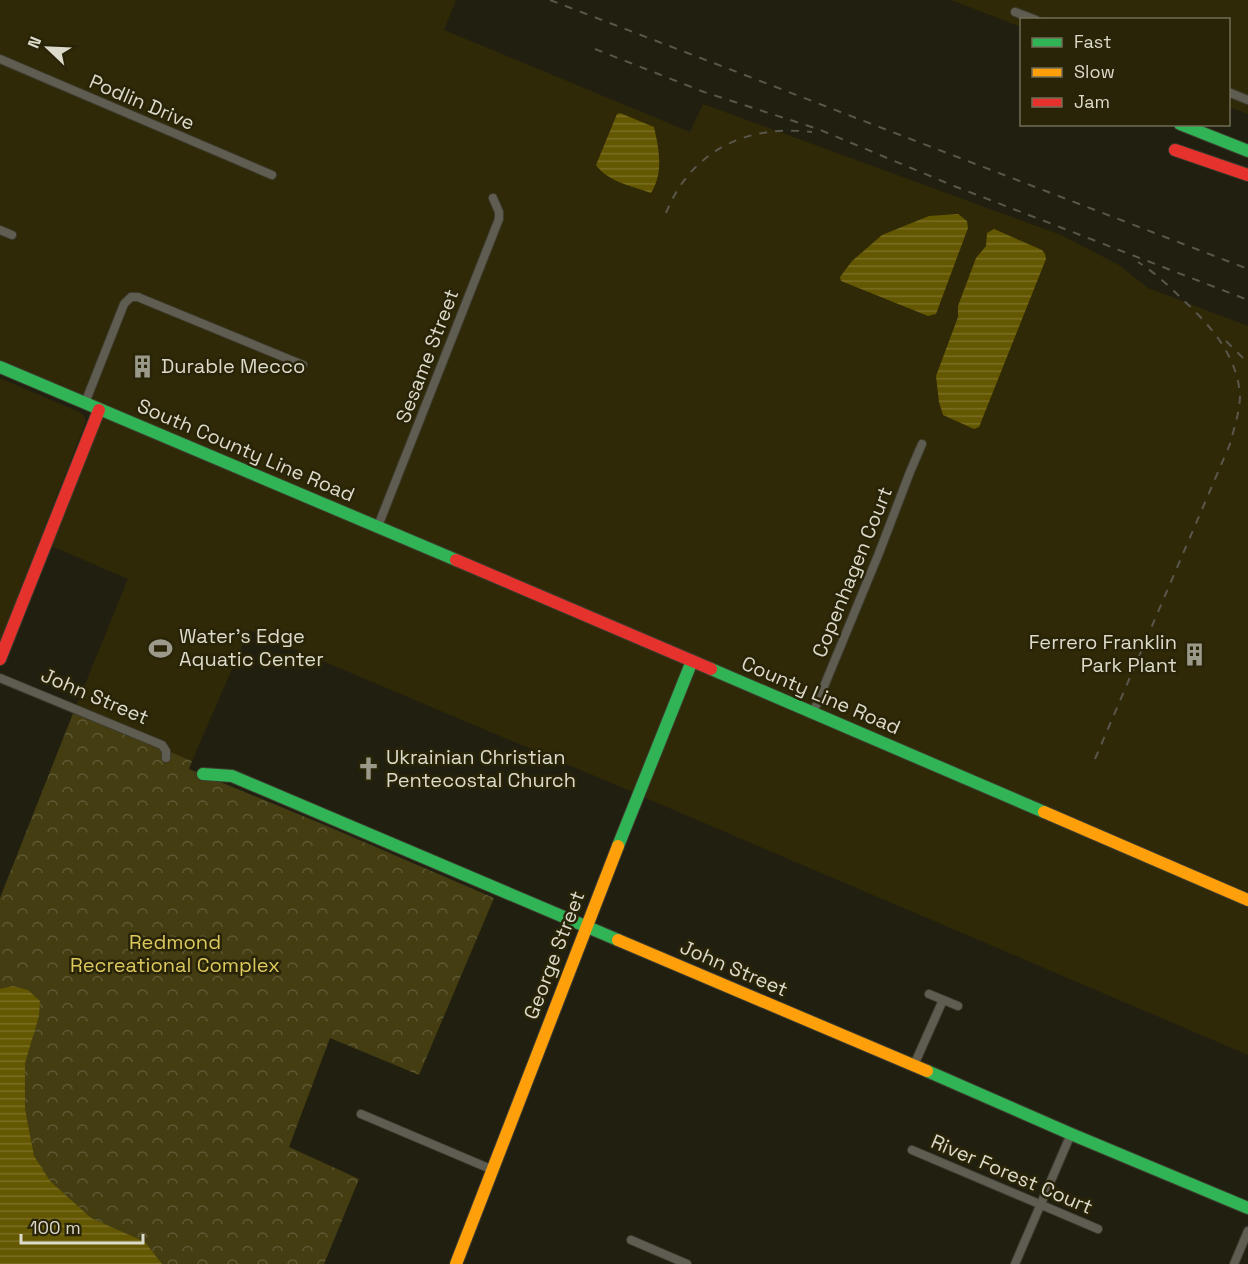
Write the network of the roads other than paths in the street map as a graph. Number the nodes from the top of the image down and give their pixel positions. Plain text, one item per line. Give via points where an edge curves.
1 (1015, 12) dead end
2 (1031, 18) edge
3 (0, 59) edge
4 (1230, 93) edge
5 (1248, 100) edge
6 (1185, 126) edge
7 (1175, 150) dead end
8 (1248, 151) edge
9 (272, 175) dead end
10 (1248, 176) edge
11 (493, 198) dead end
12 (0, 230) edge
13 (12, 235) dead end
14 (303, 365) dead end
15 (0, 367) edge
16 (85, 403) junction
17 (99, 410) junction
18 (922, 444) dead end
19 (378, 526) junction
20 (0, 659) edge
21 (692, 661) junction
22 (0, 678) edge
23 (813, 713) junction
24 (166, 758) dead end
25 (203, 774) dead end
26 (1248, 900) edge
27 (586, 926) junction
28 (929, 994) dead end
29 (942, 1000) junction
30 (958, 1006) dead end
31 (914, 1065) junction
32 (361, 1114) dead end
33 (1071, 1134) junction
34 (912, 1150) dead end
35 (493, 1170) junction
36 (1040, 1205) junction
37 (1248, 1208) edge
38 (1098, 1229) dead end
39 (1248, 1231) edge
40 (631, 1240) dead end
41 (674, 1261) edge
42 (456, 1264) edge
43 (687, 1264) edge
44 (1015, 1264) edge
45 (1234, 1264) edge

1 - 2 street
3 - 9 street, Podlin Drive
4 - 5 street
6 - 8 main road
7 - 10 main road
11 - 19 street, Sesame Street via 499,219
12 - 13 street
14 - 16 street via 131,297 124,303
15 - 16 main road
16 - 17 main road
17 - 19 main road, South County Line Road
17 - 20 main road
18 - 23 street, Copenhagen Court
19 - 21 main road, County Line Road
21 - 23 main road, County Line Road
21 - 27 main road, George Street
22 - 24 street, John Street via 162,745
23 - 26 main road, County Line Road
25 - 27 main road, John Street via 232,776
27 - 31 main road, John Street
27 - 35 main road, George Street
28 - 29 street
29 - 30 street
29 - 31 street
31 - 33 main road, John Street
32 - 35 street
33 - 36 street
33 - 37 main road, John Street
34 - 36 street, River Forest Court
35 - 42 main road, George Street
36 - 38 street, River Forest Court
36 - 44 street
39 - 45 street
40 - 41 street
41 - 43 street

